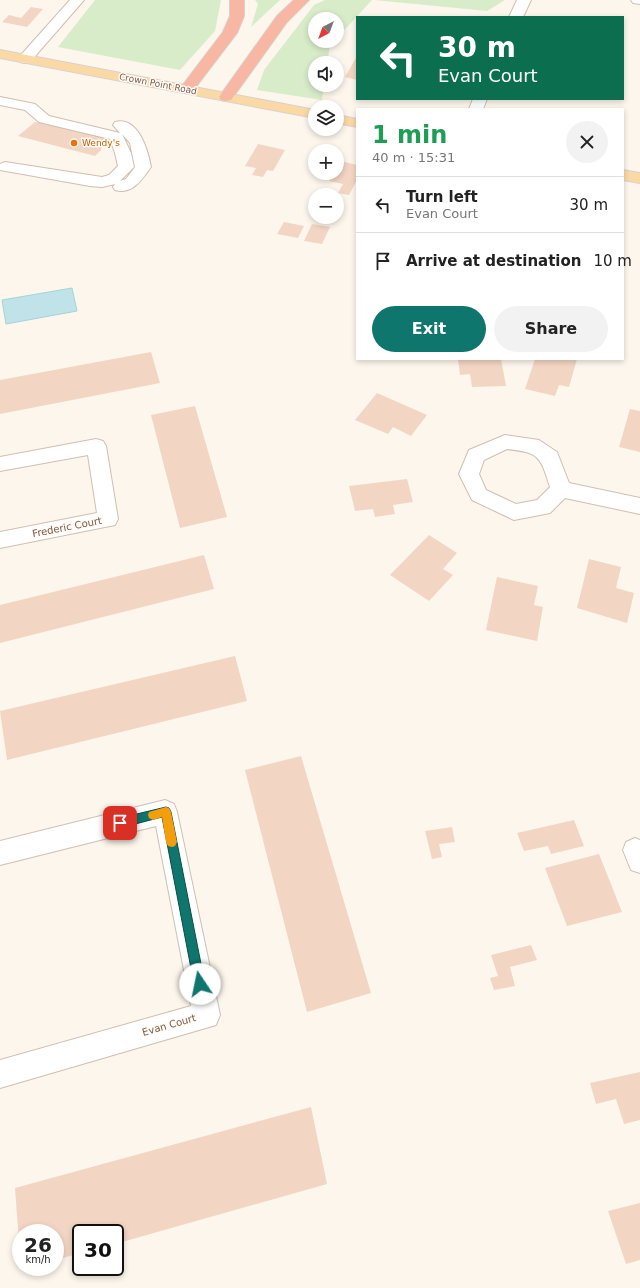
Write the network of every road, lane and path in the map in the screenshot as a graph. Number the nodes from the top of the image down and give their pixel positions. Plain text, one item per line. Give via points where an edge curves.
1 (77, 0) edge
2 (237, 0) edge
3 (302, 0) edge
4 (0, 54) edge
5 (25, 59) junction
6 (187, 89) junction
7 (226, 97) junction
8 (0, 101) edge
9 (308, 113) edge
10 (344, 120) edge
11 (356, 122) edge
12 (120, 125) dead end
13 (5, 167) dead end
14 (624, 175) edge
15 (640, 178) edge
16 (66, 184) dead end
17 (0, 464) edge
18 (561, 489) junction
19 (640, 506) edge
20 (0, 540) edge
21 (0, 853) edge
22 (0, 1074) edge

1 - 5 street
2 - 6 highway via 237,16 230,34
3 - 7 highway via 282,19
4 - 5 main road, Crown Point Road
5 - 6 main road, Crown Point Road
6 - 7 main road, Crown Point Road
7 - 9 main road, Crown Point Road
8 - 13 street via 30,107 44,119 116,136 126,167 118,178 103,182
10 - 11 main road
12 - 16 street via 135,136 140,149 143,167 132,182 108,193
14 - 15 main road
17 - 20 street, Frederic Court via 96,446 108,519
18 - 18 street via 543,507 514,512 479,495 469,474 476,455 505,442 532,445 550,457
18 - 19 street
21 - 22 street, Evan Court via 166,812 206,1015

